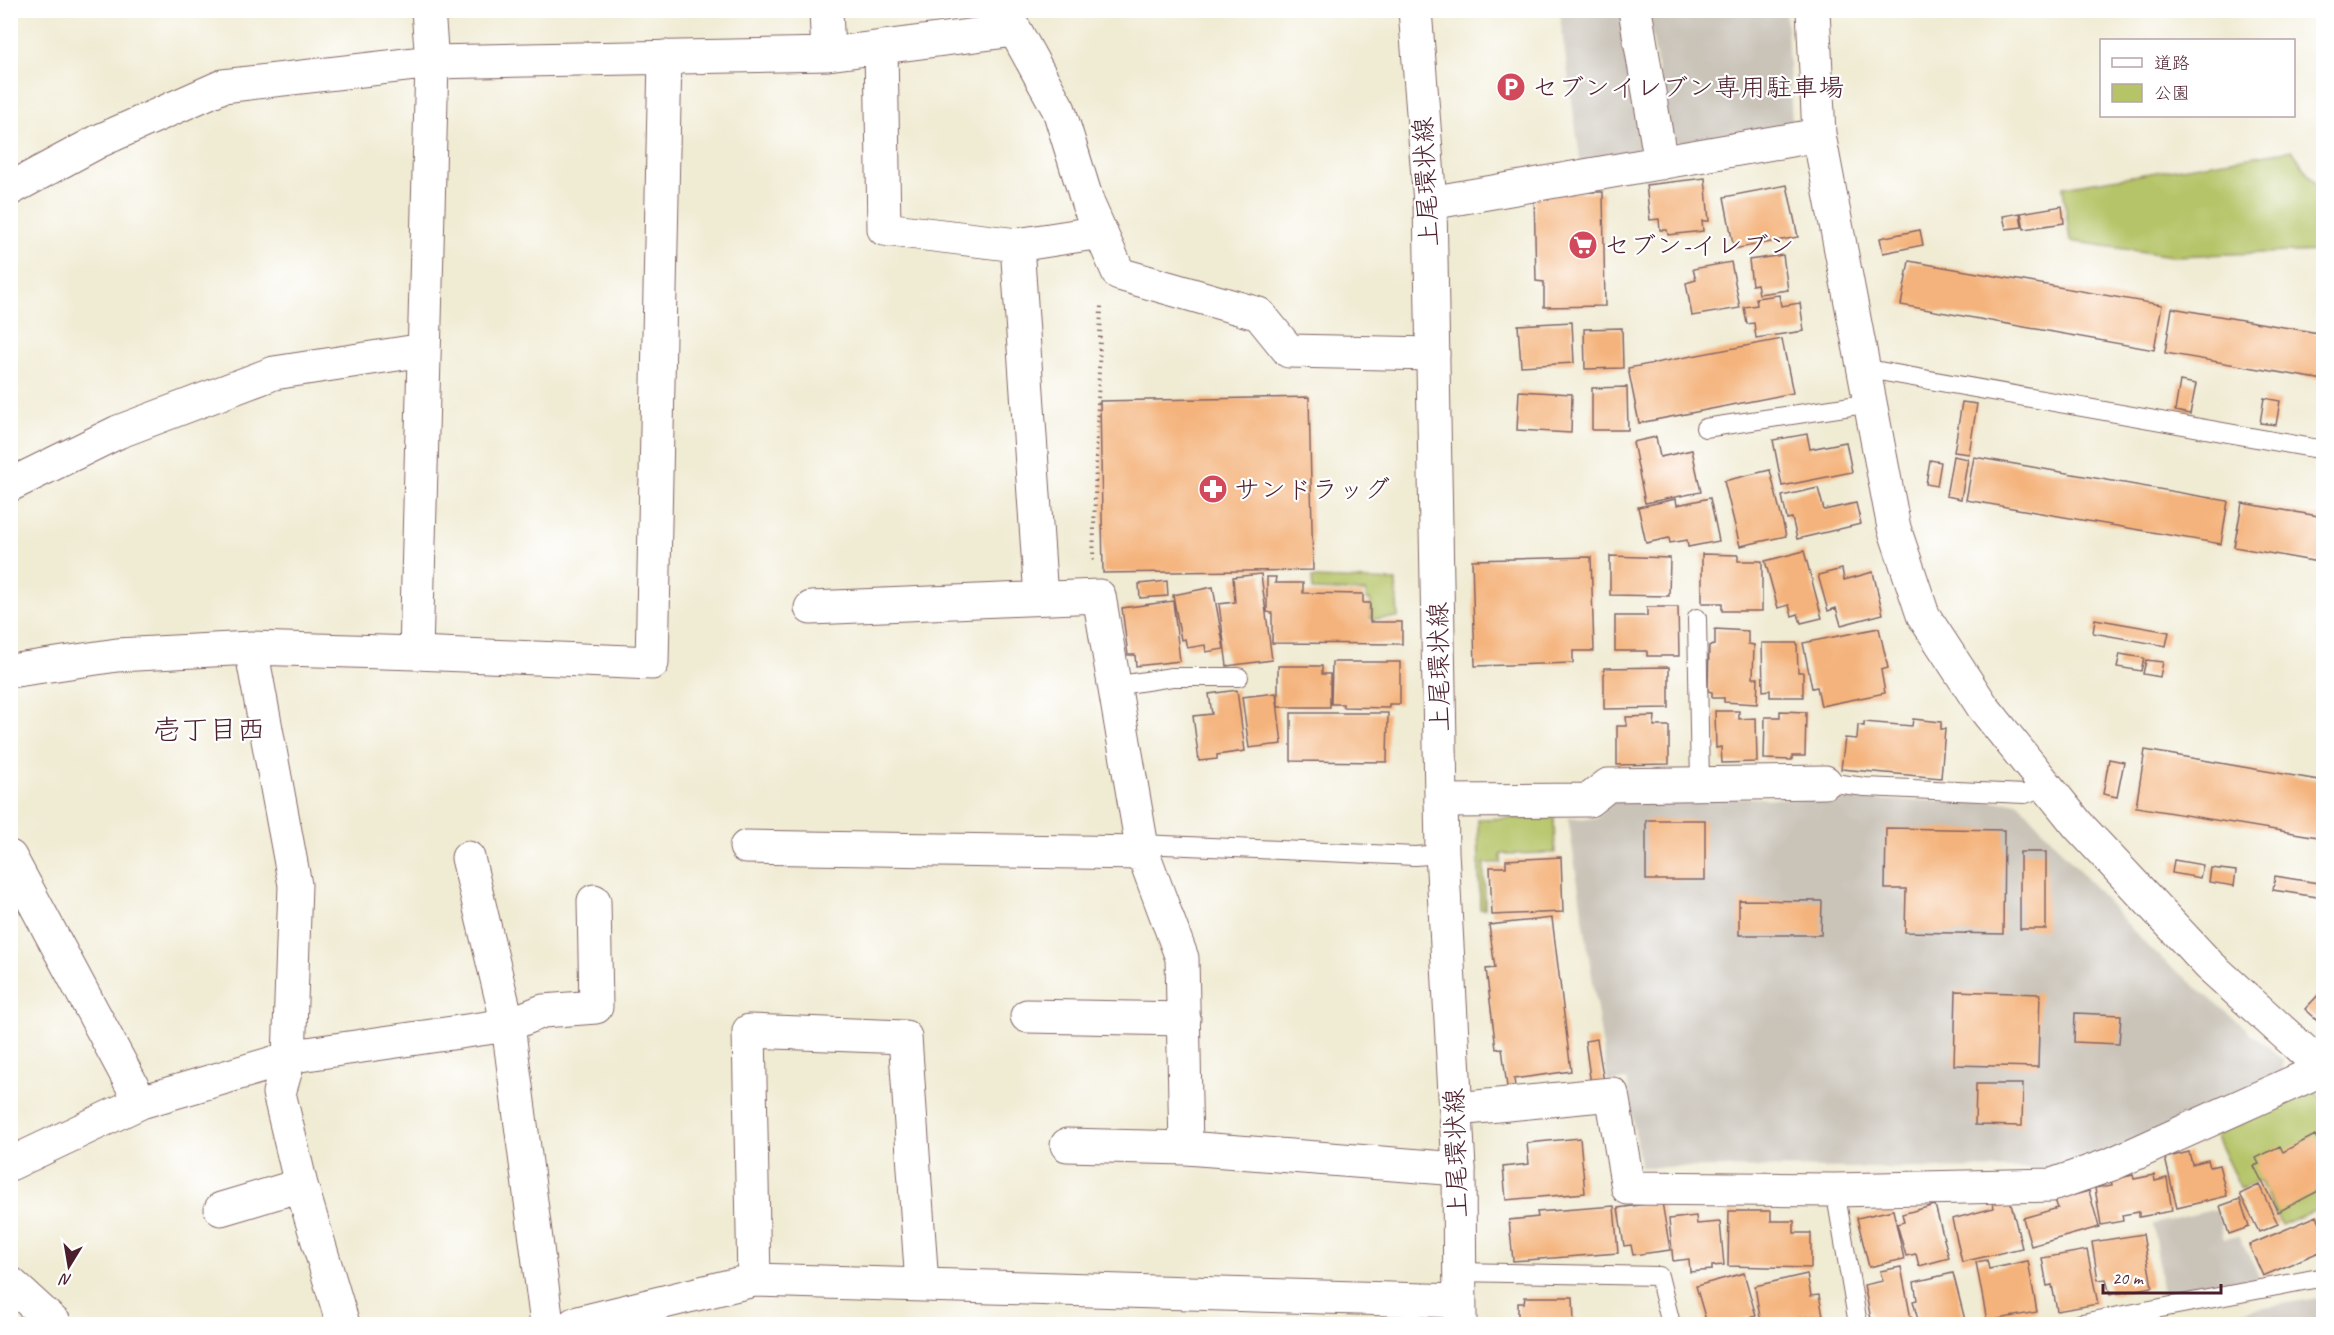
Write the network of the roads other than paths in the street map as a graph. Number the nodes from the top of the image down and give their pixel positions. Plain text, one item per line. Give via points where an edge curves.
1 (428, 10) edge
2 (825, 10) edge
3 (1415, 10) edge
4 (1635, 10) edge
5 (1813, 10) edge
6 (881, 47) junction
7 (828, 54) junction
8 (665, 57) junction
9 (432, 62) junction
10 (1819, 135) junction
11 (1661, 163) junction
12 (10, 189) edge
13 (1430, 204) junction
14 (1101, 232) junction
15 (1017, 245) junction
16 (424, 351) junction
17 (1433, 354) junction
18 (1862, 368) junction
19 (1871, 403) junction
20 (1706, 428) dead end
21 (2324, 450) edge
22 (10, 485) edge
23 (1041, 598) junction
24 (811, 608) dead end
25 (1697, 618) dead end
26 (251, 648) junction
27 (416, 653) junction
28 (10, 671) edge
29 (1239, 677) dead end
30 (1114, 686) junction
31 (1825, 782) joint
32 (1700, 784) junction
33 (2046, 786) junction
34 (1441, 801) junction
35 (746, 847) dead end
36 (1142, 849) junction
37 (1442, 854) junction
38 (10, 856) edge
39 (468, 858) dead end
40 (594, 901) dead end
41 (1027, 1016) dead end
42 (1184, 1019) junction
43 (508, 1025) junction
44 (289, 1059) junction
45 (2323, 1069) edge
46 (141, 1102) junction
47 (1456, 1109) junction
48 (1067, 1145) dead end
49 (1186, 1148) junction
50 (10, 1164) edge
51 (1460, 1169) junction
52 (301, 1185) junction
53 (1835, 1190) junction
54 (221, 1209) dead end
55 (2324, 1277) edge
56 (754, 1280) junction
57 (10, 1283) edge
58 (922, 1285) junction
59 (1459, 1299) edge
60 (55, 1324) edge
61 (343, 1324) edge
62 (547, 1324) edge
63 (574, 1324) edge
64 (1671, 1324) edge
65 (1858, 1324) edge
66 (2077, 1324) edge

1 - 9 street
2 - 7 street
3 - 13 street, 上尾環状線
4 - 11 street
5 - 10 street
6 - 7 street
6 - 14 street via 1016,30 1059,110 1088,204
6 - 15 street via 884,229
7 - 8 street
8 - 9 street
8 - 27 street via 652,663
9 - 12 street via 223,86 99,141
9 - 16 street
10 - 11 street
10 - 18 street
11 - 13 street
13 - 17 street, 上尾環状線
14 - 15 street
14 - 17 street via 1119,274 1259,314 1289,351
15 - 23 street
16 - 22 street via 274,373 118,432
16 - 27 street
17 - 34 street, 上尾環状線
18 - 19 street
18 - 21 lane
19 - 20 lane
19 - 33 street via 1894,528 1923,615 1983,707
23 - 24 street
23 - 30 street via 1099,596
25 - 32 lane
26 - 27 street
26 - 28 street via 117,655
26 - 44 street via 295,885
29 - 30 lane via 1172,677
30 - 36 street
31 - 32 street
31 - 33 lane via 2025,794
32 - 34 street via 1608,785 1589,800
33 - 45 street via 2209,965
34 - 37 street, 上尾環状線
35 - 36 street
36 - 37 lane
36 - 42 street via 1182,958
37 - 47 street, 上尾環状線
38 - 46 street
39 - 43 street
40 - 43 street via 596,1007 543,1011
41 - 42 street
42 - 49 street
43 - 44 street
43 - 62 street
44 - 46 street
44 - 52 street via 279,1094
45 - 53 street via 2112,1164 2052,1185
46 - 50 street
47 - 51 street, 上尾環状線
47 - 53 street via 1612,1095 1628,1188
48 - 49 street
49 - 51 street
51 - 59 street, 上尾環状線
52 - 54 street
52 - 61 street
53 - 65 lane
55 - 66 lane
56 - 58 street
56 - 58 street via 749,1031 905,1037
56 - 63 street
57 - 60 street
58 - 59 street
59 - 64 lane via 1659,1276

